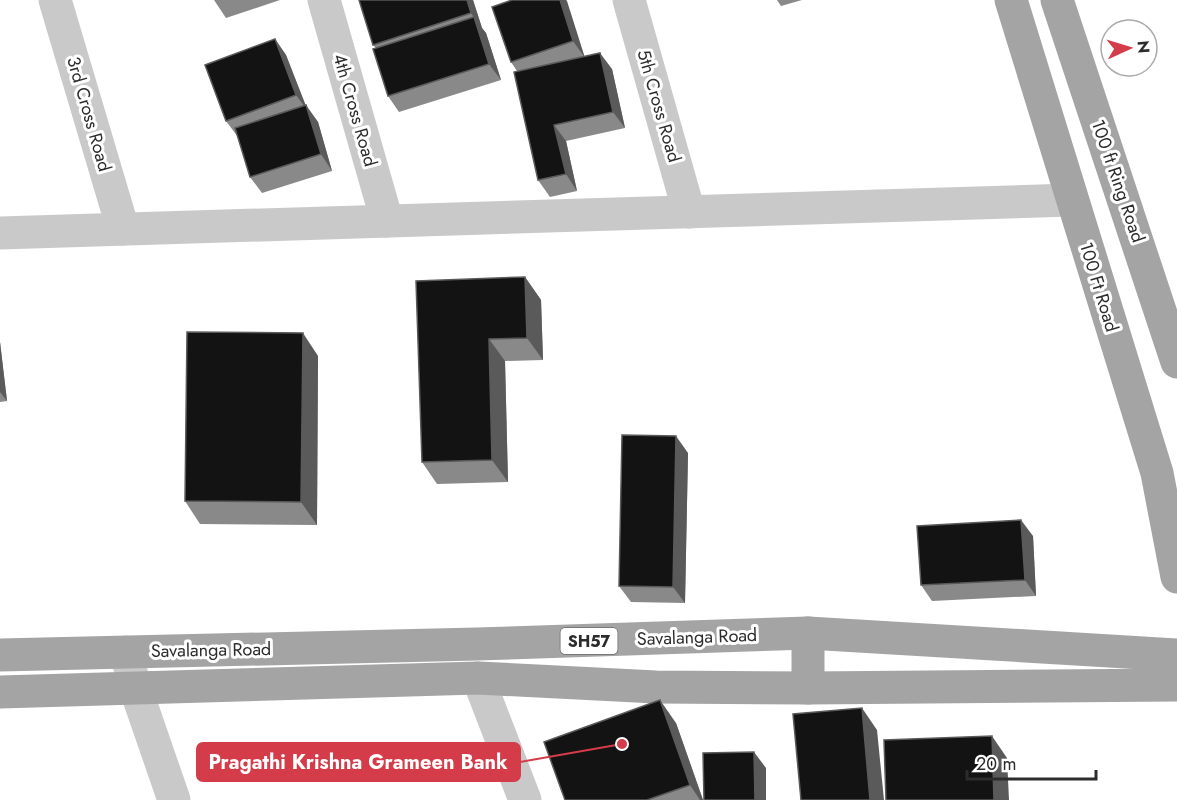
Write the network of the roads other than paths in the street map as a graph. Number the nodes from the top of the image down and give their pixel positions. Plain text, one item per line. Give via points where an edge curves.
1 (55, 0) edge
2 (324, 0) edge
3 (629, 0) edge
4 (1011, 0) edge
5 (1057, 0) edge
6 (1071, 200) junction
7 (689, 212) junction
8 (387, 221) junction
9 (123, 229) junction
10 (0, 233) edge
11 (1177, 362) edge
12 (1177, 577) edge
13 (808, 633) junction
14 (126, 652) junction
15 (0, 655) edge
16 (1177, 655) edge
17 (478, 678) junction
18 (1177, 685) edge
19 (135, 687) junction
20 (808, 688) junction
21 (0, 692) edge
22 (174, 800) edge
23 (525, 800) edge

1 - 9 street, 3rd Cross Road
2 - 8 street, 4th Cross Road
3 - 7 street, 5th Cross Road
4 - 6 main road, 100 Ft Road
5 - 11 main road, 100 ft Ring Road
6 - 7 street
6 - 12 main road, 100 Ft Road via 1157,473
7 - 8 street
8 - 9 street
9 - 10 street
13 - 14 main road, Savalanga Road / SH57
13 - 16 main road, Savalanga Road / SH57
13 - 20 main road
14 - 15 main road, Savalanga Road / SH57
14 - 19 street
17 - 19 main road, Savalanga Road
17 - 20 main road, Savalanga Road via 656,687
17 - 23 street
18 - 20 main road, Savalanga Road
19 - 21 main road, Savalanga Road
19 - 22 street

